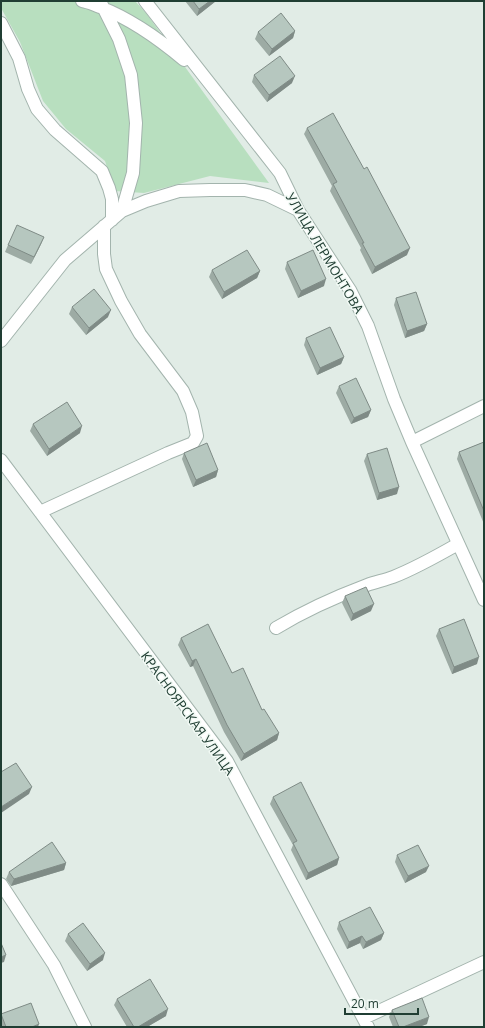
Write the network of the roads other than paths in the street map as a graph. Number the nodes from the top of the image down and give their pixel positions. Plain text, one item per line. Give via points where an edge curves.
1 (82, 1) edge
2 (145, 1) edge
3 (102, 5) edge
4 (1, 23) edge
5 (206, 79) junction
6 (298, 210) junction
7 (122, 211) junction
8 (108, 223) junction
9 (1, 341) edge
10 (484, 406) edge
11 (412, 442) junction
12 (1, 460) edge
13 (40, 512) junction
14 (458, 544) junction
15 (484, 600) edge
16 (276, 628) dead end
17 (1, 884) edge
18 (484, 962) edge
19 (366, 1023) edge
20 (85, 1027) edge

1 - 3 street
2 - 5 street, УЛИЦА ЛЕРМОНТОВА
3 - 5 street via 169,47
3 - 7 street via 119,38 131,75 136,122 133,173
4 - 8 street via 19,58 37,109 55,130 102,171 112,199
5 - 6 street, УЛИЦА ЛЕРМОНТОВА via 280,173
6 - 7 street via 267,195 245,190 210,190 179,191
6 - 11 street, УЛИЦА ЛЕРМОНТОВА via 350,290 368,326
7 - 8 street
8 - 9 street via 65,260
8 - 13 street via 104,254 106,269 140,334 183,391 192,412 197,436 193,443
10 - 11 street
11 - 14 street, УЛИЦА ЛЕРМОНТОВА
12 - 13 street, КРАСНОЯРСКАЯ УЛИЦА
13 - 19 street, КРАСНОЯРСКАЯ УЛИЦА via 227,761
14 - 15 street, УЛИЦА ЛЕРМОНТОВА
14 - 16 street via 412,569 338,596
17 - 20 street via 54,965
18 - 19 street

